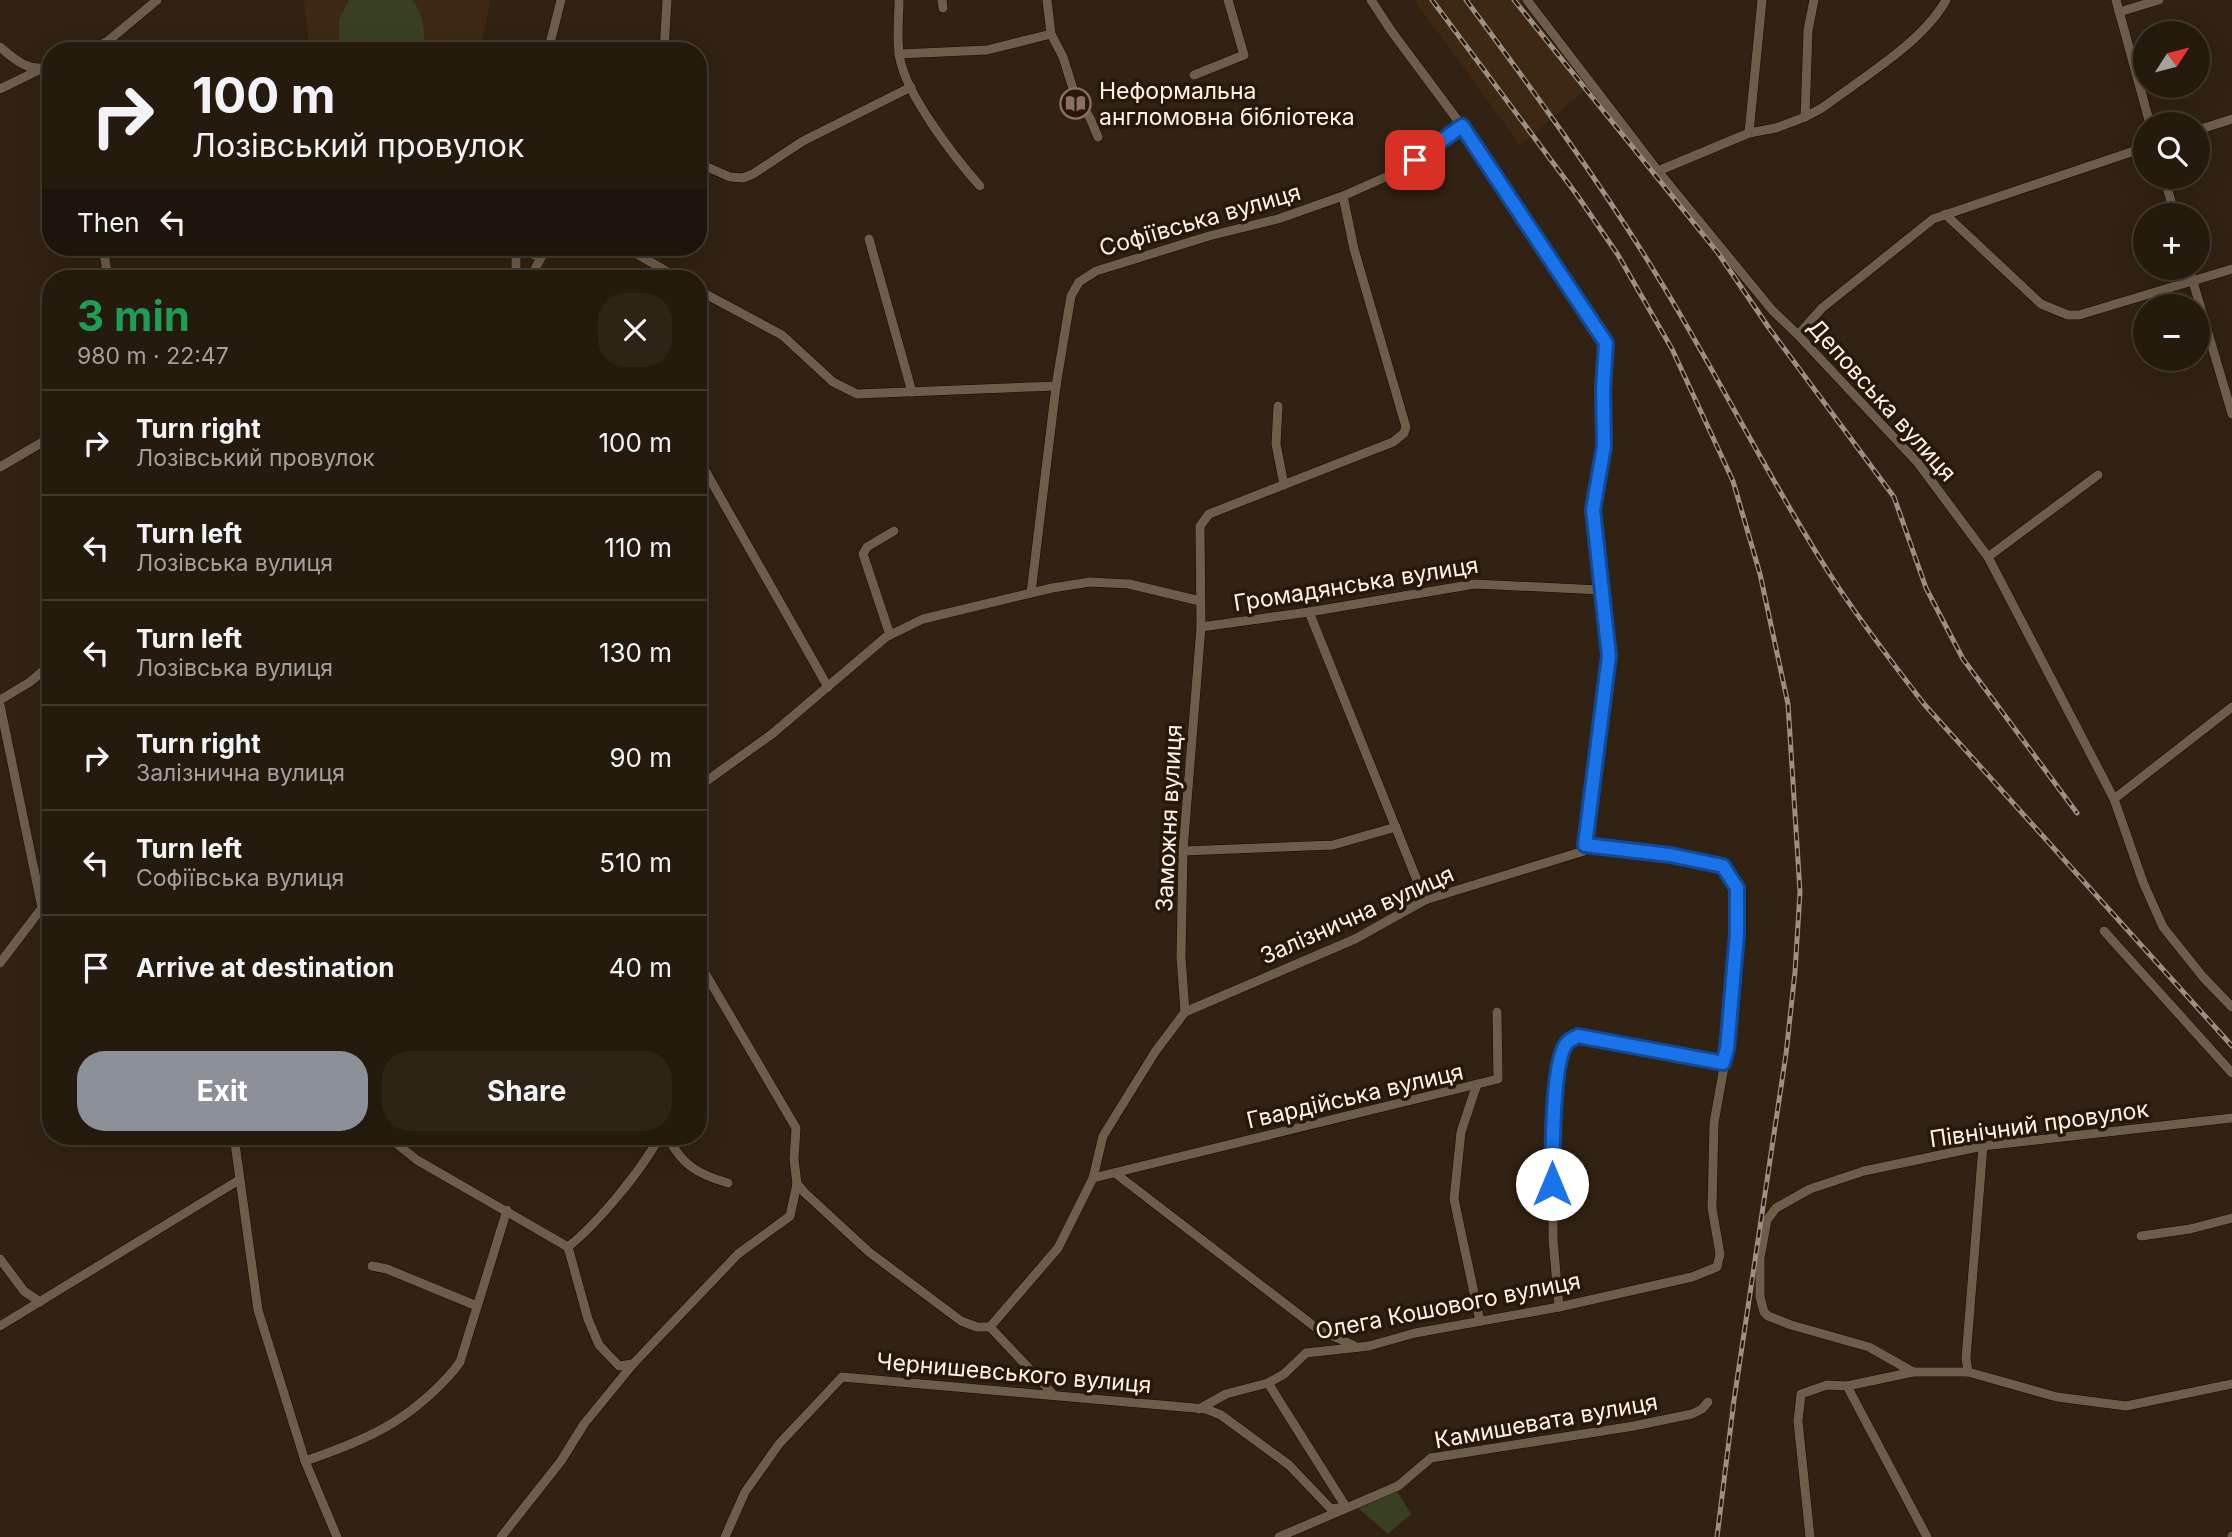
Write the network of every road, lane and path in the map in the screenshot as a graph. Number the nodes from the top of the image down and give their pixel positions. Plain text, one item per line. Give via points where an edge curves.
1 (157, 0) edge
2 (561, 0) edge
3 (667, 0) edge
4 (900, 0) edge
5 (1047, 0) edge
6 (1228, 0) edge
7 (1371, 0) edge
8 (1527, 0) edge
9 (1762, 0) edge
10 (1814, 0) edge
11 (1947, 0) edge
12 (2116, 0) edge
13 (2160, 0) edge
14 (2119, 12) junction
15 (1051, 34) junction
16 (106, 42) edge
17 (550, 42) edge
18 (665, 42) edge
19 (0, 47) edge
20 (899, 54) junction
21 (42, 69) edge
22 (39, 70) junction
23 (1194, 75) dead end
24 (911, 87) junction
25 (0, 89) edge
26 (2147, 112) edge
27 (1805, 117) junction
28 (2232, 119) edge
29 (1462, 126) junction
30 (2210, 126) edge
31 (1749, 133) junction
32 (1098, 137) dead end
33 (2133, 151) edge
34 (707, 167) edge
35 (1658, 171) junction
36 (980, 186) dead end
37 (1343, 196) junction
38 (1945, 214) junction
39 (869, 239) dead end
40 (640, 256) edge
41 (2232, 269) edge
42 (664, 270) edge
43 (2193, 282) junction
44 (707, 295) edge
45 (1798, 335) junction
46 (1056, 386) junction
47 (912, 392) junction
48 (1278, 406) dead end
49 (2232, 414) edge
50 (42, 443) edge
51 (0, 467) edge
52 (707, 475) edge
53 (2098, 475) dead end
54 (1284, 485) junction
55 (894, 531) dead end
56 (1988, 557) junction
57 (1600, 590) junction
58 (1031, 593) junction
59 (1200, 601) junction
60 (1309, 612) junction
61 (1201, 627) junction
62 (890, 635) junction
63 (42, 672) edge
64 (828, 687) junction
65 (0, 702) edge
66 (2232, 707) edge
67 (707, 781) edge
68 (2114, 799) junction
69 (1396, 827) junction
70 (1585, 845) junction
71 (1183, 851) junction
72 (1425, 900) junction
73 (42, 908) joint
74 (2104, 931) dead end
75 (0, 963) edge
76 (707, 976) edge
77 (2232, 1007) edge
78 (1185, 1012) junction
79 (1497, 1012) dead end
80 (1723, 1063) junction
81 (2232, 1073) edge
82 (1477, 1084) junction
83 (2232, 1118) edge
84 (235, 1145) edge
85 (398, 1145) edge
86 (654, 1145) edge
87 (673, 1145) edge
88 (1983, 1146) junction
89 (1115, 1172) junction
90 (1093, 1178) junction
91 (239, 1180) junction
92 (728, 1183) dead end
93 (797, 1184) junction
94 (507, 1210) junction
95 (2232, 1218) edge
96 (2141, 1236) dead end
97 (568, 1247) junction
98 (0, 1259) edge
99 (372, 1266) dead end
100 (40, 1302) junction
101 (477, 1306) junction
102 (1559, 1307) junction
103 (1480, 1321) junction
104 (0, 1326) edge
105 (990, 1327) junction
106 (1356, 1347) junction
107 (634, 1364) junction
108 (1913, 1372) junction
109 (1968, 1372) junction
110 (1268, 1383) junction
111 (2232, 1384) edge
112 (1847, 1386) junction
113 (1053, 1394) junction
114 (1708, 1402) dead end
115 (1199, 1409) junction
116 (305, 1461) junction
117 (1346, 1507) junction
118 (337, 1537) edge
119 (501, 1537) edge
120 (725, 1537) edge
121 (1279, 1537) edge
122 (1810, 1537) edge
123 (1927, 1537) edge

1 - 16 street
2 - 17 street
3 - 18 street
4 - 20 street
5 - 15 street
6 - 23 street via 1244,54
7 - 29 street
8 - 35 street, Деповська вулиця
9 - 31 street
10 - 27 street via 1808,30
11 - 27 street via 1914,39
12 - 14 street
13 - 14 street
14 - 26 street
15 - 20 street via 987,50
15 - 32 street
19 - 22 street
20 - 24 street
21 - 22 street
22 - 25 street
24 - 34 street via 803,141 743,178
24 - 36 street
27 - 31 street
28 - 30 street
29 - 37 street, Софіївська вулиця via 1397,172
29 - 57 street via 1606,343 1604,446 1593,510
31 - 35 street
33 - 38 street
35 - 45 street, Деповська вулиця via 1772,310
37 - 46 street, Софіївська вулиця via 1085,277 1071,296
37 - 54 street via 1406,427 1393,442
38 - 43 street via 2041,304 2068,315
38 - 45 street via 1822,309
39 - 47 street
40 - 42 street
41 - 43 street
43 - 49 street
44 - 47 street via 782,335 848,391
45 - 56 street, Деповська вулиця via 1918,463
46 - 47 street
46 - 58 street, Софіївська вулиця
48 - 54 street via 1276,444
50 - 51 street
52 - 64 street
53 - 56 street
54 - 59 street, Заможня вулиця via 1209,514 1202,521
55 - 62 street via 863,554
56 - 68 street, Деповська вулиця
57 - 60 street, Громадянська вулиця via 1475,583
57 - 70 street via 1609,656
58 - 59 street, Громадянська вулиця via 1107,582
58 - 62 street, Громадянська вулиця via 923,619
59 - 61 street, Заможня вулиця
60 - 61 street, Громадянська вулиця
60 - 69 street
61 - 71 street, Заможня вулиця
62 - 64 street, Громадянська вулиця
63 - 65 street
64 - 67 street, Громадянська вулиця
65 - 73 street
66 - 68 street
68 - 77 street, Деповська вулиця via 2163,926
69 - 71 street via 1333,845
69 - 72 street
70 - 72 street, Залізнична вулиця via 1584,851
70 - 80 street via 1723,866 1733,878 1737,934
71 - 78 street, Заможня вулиця
72 - 78 street, Залізнична вулиця via 1355,939
73 - 75 street
74 - 81 street
76 - 93 street via 796,1128
78 - 90 street via 1103,1136
79 - 82 street via 1498,1079
80 - 102 street, Олега Кошового вулиця via 1714,1124 1712,1208 1720,1254 1717,1267 1692,1277
80 - 102 street via 1578,1036 1567,1042 1553,1122 1553,1240
82 - 89 street, Гвардійська вулиця
82 - 103 street, Гвардійська вулиця via 1461,1132 1454,1199
83 - 88 street, Північний провулок
84 - 91 street
85 - 94 street
86 - 97 street via 591,1227
87 - 92 street via 695,1171
88 - 108 street, Північний провулок via 1864,1171 1810,1189 1776,1208 1767,1220 1760,1258 1764,1312 1791,1325 1869,1347
88 - 109 street
89 - 90 street, Гвардійська вулиця
89 - 106 street via 1319,1330
90 - 105 street via 1058,1248
91 - 100 street
91 - 116 street via 258,1310
93 - 105 street via 869,1252 961,1321
93 - 107 street via 790,1216 738,1254
94 - 97 street
94 - 101 street
95 - 96 street
97 - 107 street via 599,1345 619,1366
98 - 100 street via 24,1291
99 - 101 street
100 - 104 street
101 - 116 street via 460,1362 441,1384 383,1431
102 - 103 street, Олега Кошового вулиця
103 - 106 street, Олега Кошового вулиця
105 - 113 street
106 - 110 street, Олега Кошового вулиця via 1306,1353
107 - 119 street
108 - 109 street
108 - 112 street
109 - 111 street via 2057,1397 2126,1406
110 - 115 street, Олега Кошового вулиця via 1226,1394
110 - 117 street
112 - 122 street via 1827,1385 1801,1394 1798,1421
112 - 123 street
113 - 115 street, Чернишевського вулиця
113 - 120 street, Чернишевського вулиця via 842,1377 779,1444 745,1492
114 - 117 street, Камишевата вулиця via 1692,1414 1431,1458 1398,1486
115 - 117 street, Чернишевського вулиця via 1221,1415 1289,1465 1331,1509
116 - 118 street
117 - 121 street, Камишевата вулиця

